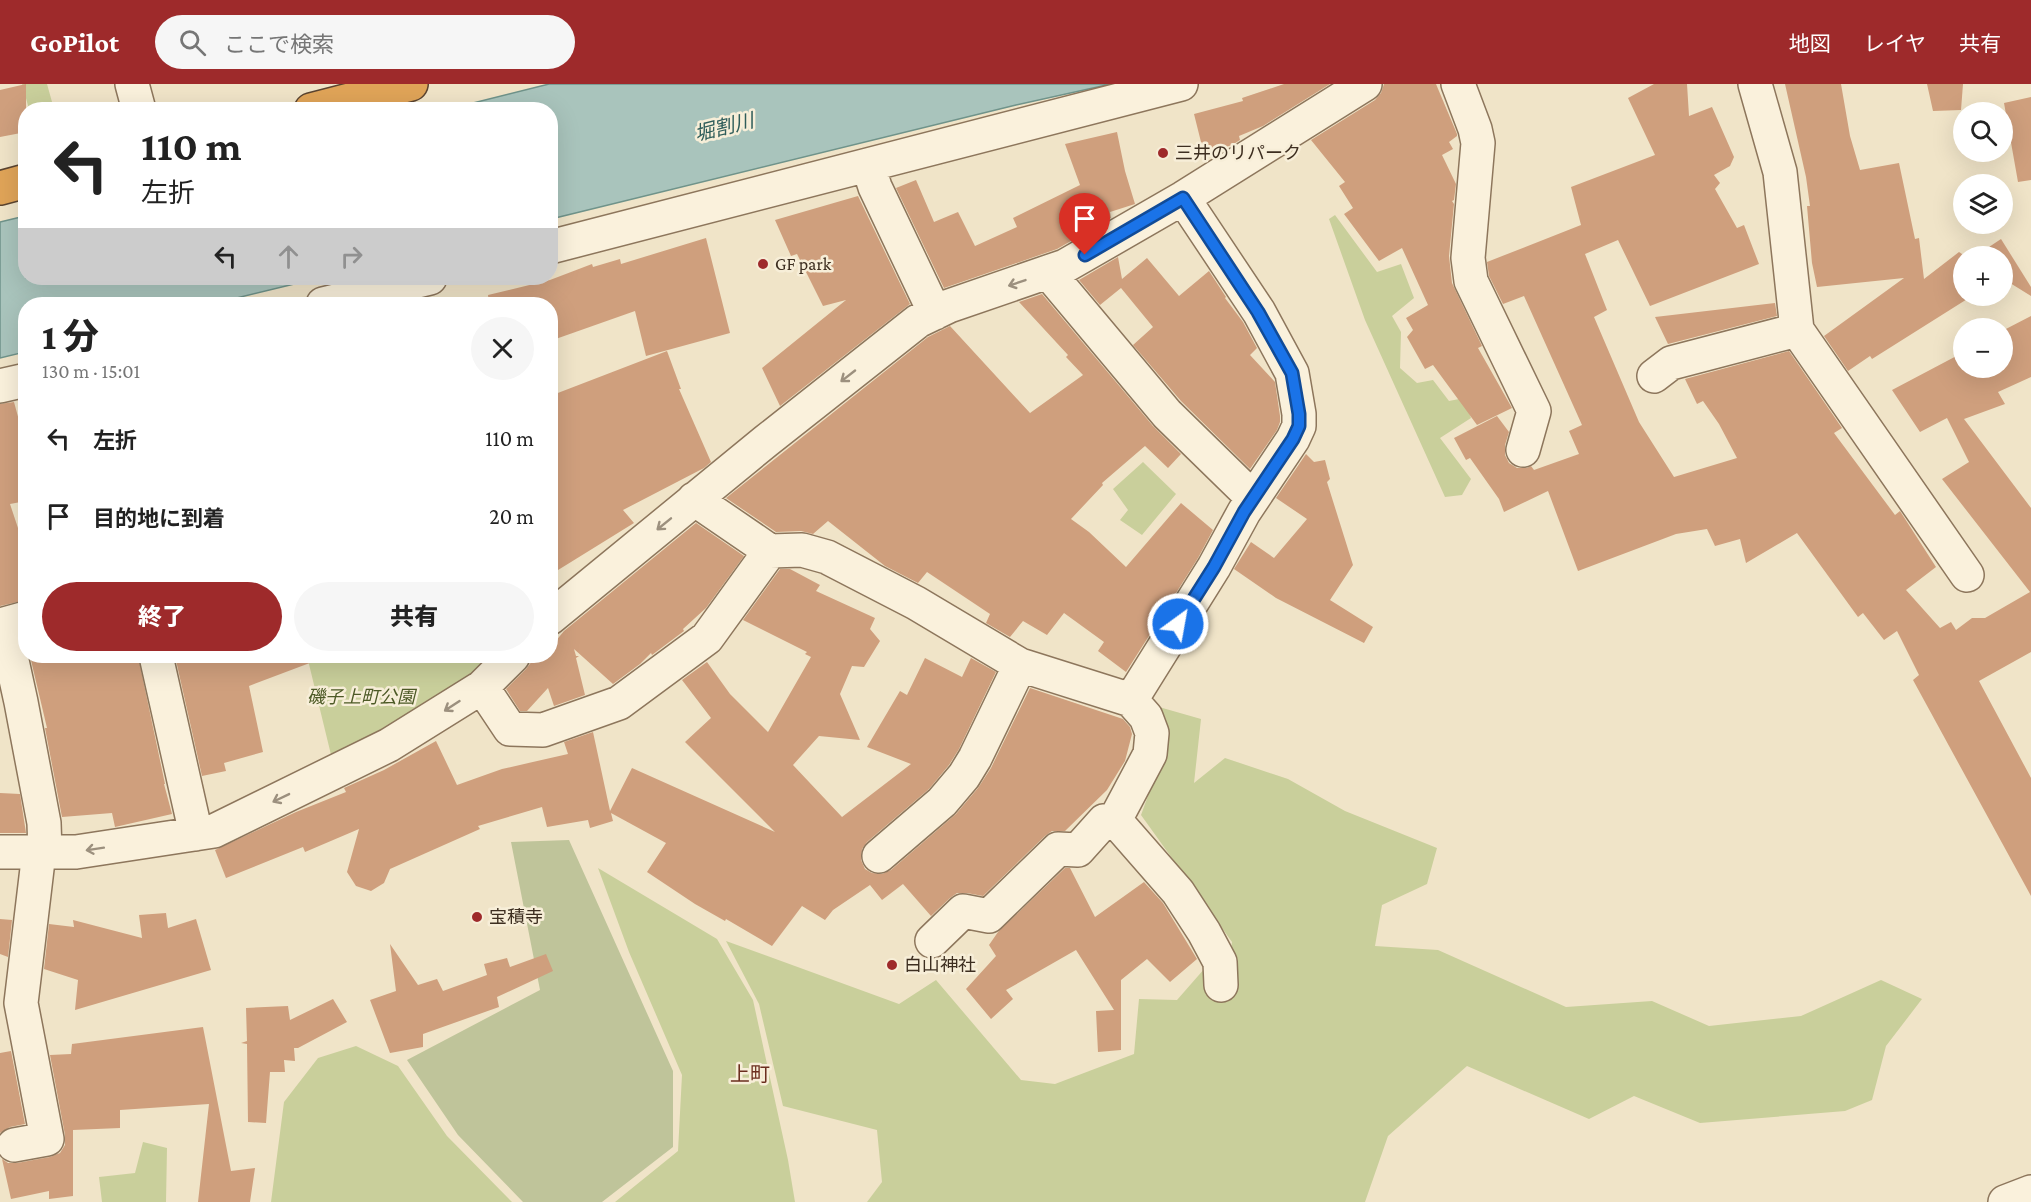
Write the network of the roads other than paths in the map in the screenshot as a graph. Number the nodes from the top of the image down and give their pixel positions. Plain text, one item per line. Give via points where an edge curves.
1 (132, 84) edge
2 (411, 84) edge
3 (1180, 84) edge
4 (1365, 84) edge
5 (1458, 84) edge
6 (1755, 84) edge
7 (137, 102) edge
8 (342, 102) edge
9 (868, 165) junction
10 (18, 183) edge
11 (0, 188) edge
12 (1183, 198) junction
13 (558, 245) edge
14 (1048, 272) junction
15 (414, 285) edge
16 (387, 297) edge
17 (935, 313) junction
18 (1797, 330) junction
19 (1654, 376) dead end
20 (18, 382) edge
21 (0, 386) edge
22 (1523, 450) dead end
23 (1253, 498) junction
24 (694, 499) junction
25 (770, 550) junction
26 (1967, 575) dead end
27 (558, 611) edge
28 (18, 620) edge
29 (158, 663) edge
30 (506, 663) edge
31 (1020, 665) junction
32 (482, 687) junction
33 (1131, 700) junction
34 (1116, 820) junction
35 (196, 834) junction
36 (0, 852) edge
37 (42, 852) junction
38 (879, 856) dead end
39 (932, 941) dead end
40 (1221, 985) dead end
41 (14, 1145) dead end
42 (2031, 1192) edge
43 (2006, 1202) edge

1 - 7 street
2 - 8 highway
3 - 9 street
4 - 12 street
5 - 22 street via 1478,142 1468,258 1471,281 1534,411
6 - 18 street via 1780,172
9 - 13 street
9 - 17 street
10 - 11 highway
12 - 14 street
12 - 23 street via 1258,312 1292,373 1299,426
14 -> 17 street
14 - 23 street via 1167,414
15 - 16 street
17 -> 24 street via 918,321
18 - 19 street via 1671,363
18 - 26 street
20 - 21 street
23 - 33 street
24 - 25 street
24 -> 27 street
25 - 31 street via 802,550 827,557 916,603
25 - 32 street via 706,638 619,703 543,730 510,729
28 - 37 street via 4,624 44,823
29 - 35 street
30 - 32 street
31 - 33 street
31 - 38 street via 964,776 942,802
32 -> 35 street via 389,745 214,831
33 - 34 street via 1146,717 1152,733 1150,754
34 - 39 street via 1104,821 1078,850 1058,849 989,916 963,910
34 - 40 street via 1178,892 1204,932 1220,962
35 -> 37 street via 76,852
36 - 37 street
37 - 41 street via 21,1003 47,1139
42 - 43 street

